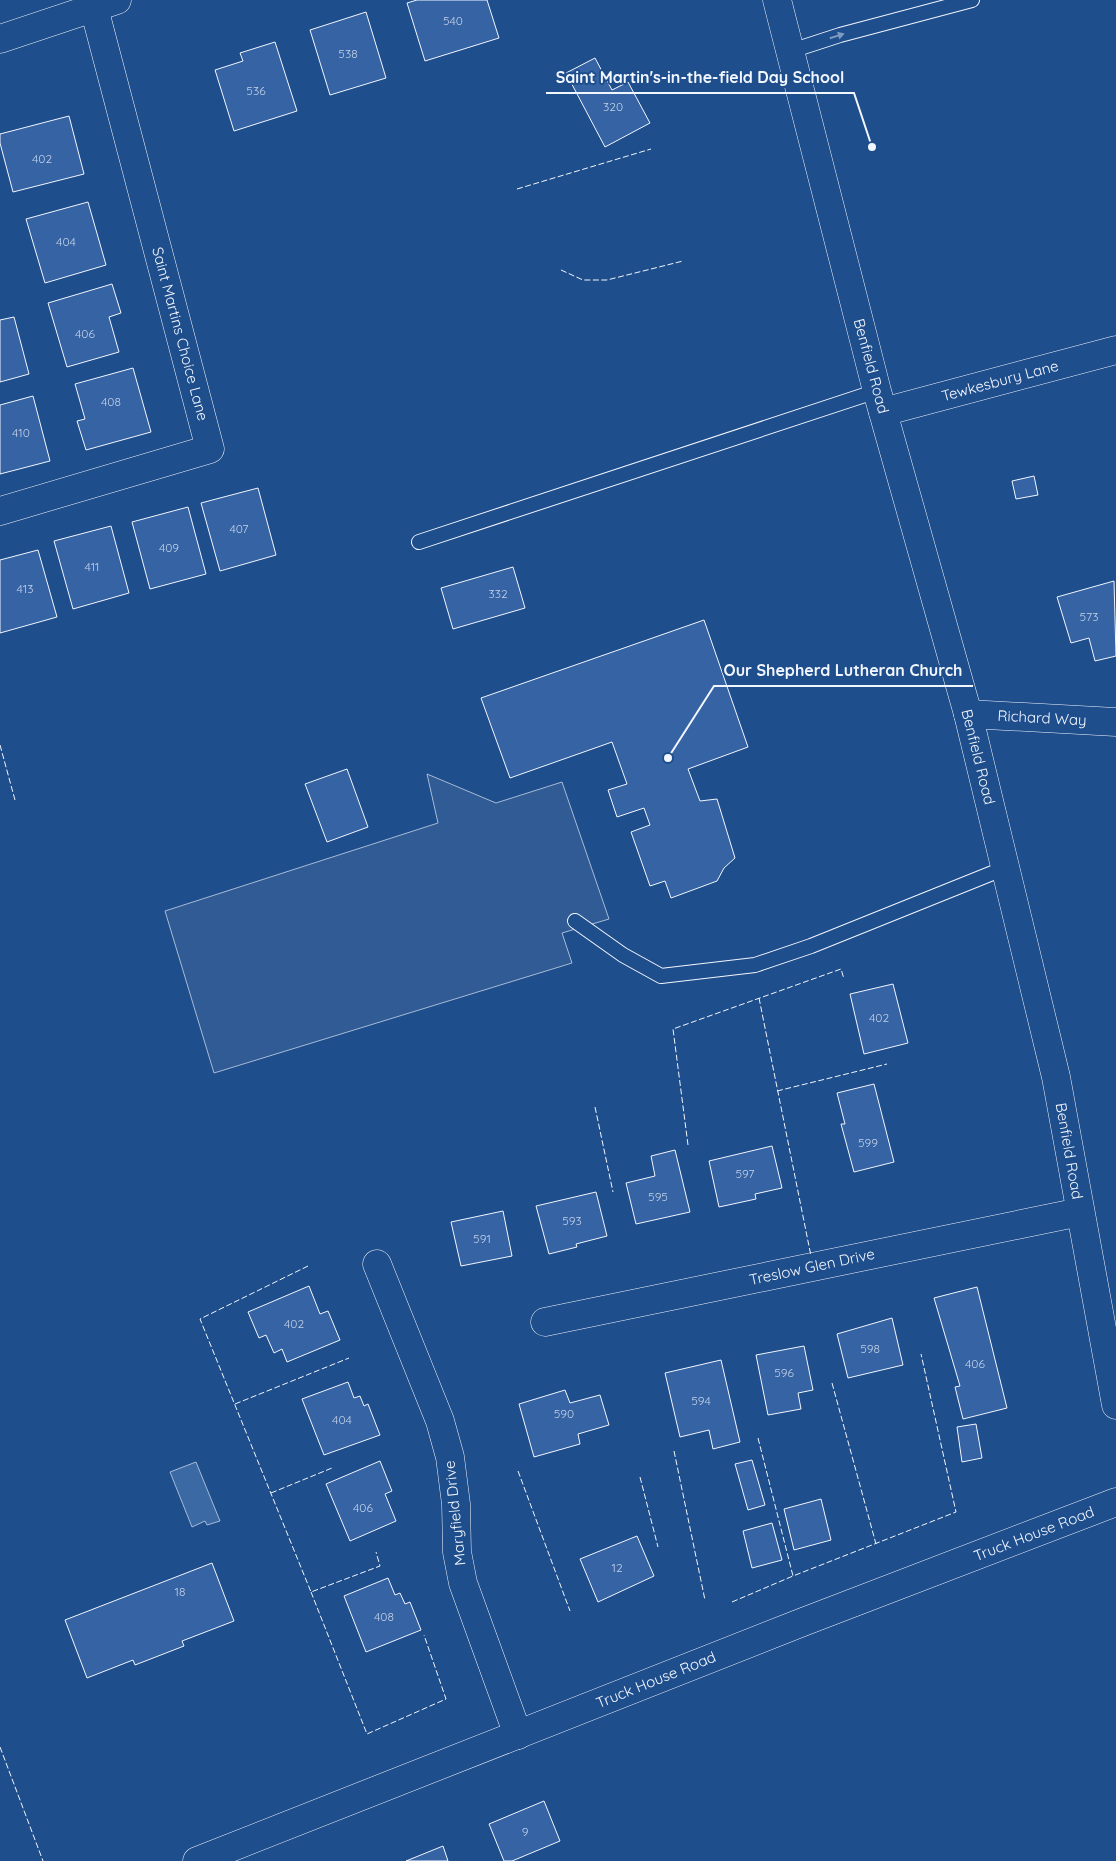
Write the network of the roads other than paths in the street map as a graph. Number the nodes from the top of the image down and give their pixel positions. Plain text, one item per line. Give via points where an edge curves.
1 (777, 0) edge
2 (972, 0) edge
3 (106, 4) edge
4 (0, 39) edge
5 (791, 51) junction
6 (1116, 350) edge
7 (880, 401) junction
8 (0, 511) edge
9 (419, 542) dead end
10 (968, 714) junction
11 (1116, 722) edge
12 (1005, 868) junction
13 (575, 921) dead end
14 (1080, 1212) junction
15 (377, 1264) dead end
16 (545, 1322) dead end
17 (1116, 1404) edge
18 (1116, 1502) edge
19 (518, 1735) junction
20 (197, 1861) edge

1 - 5 street, Benfield Road
5 -> 2 lane
3 - 4 street
3 - 8 street, Saint Martins Choice Lane via 210,449
5 - 7 street, Benfield Road
6 - 7 street, Tewkesbury Lane
7 - 9 lane
7 - 10 street, Benfield Road
10 - 11 street, Richard Way
10 - 12 street, Benfield Road
12 - 13 lane via 811,946 755,964 661,976 623,955
12 - 14 street, Benfield Road via 1056,1077
14 - 16 street, Treslow Glen Drive
14 - 17 street, Benfield Road
15 - 19 street, Maryfield Drive via 444,1436 450,1457 456,1504 457,1552 463,1583
18 - 19 street, Truck House Road
19 - 20 street, Truck House Road

